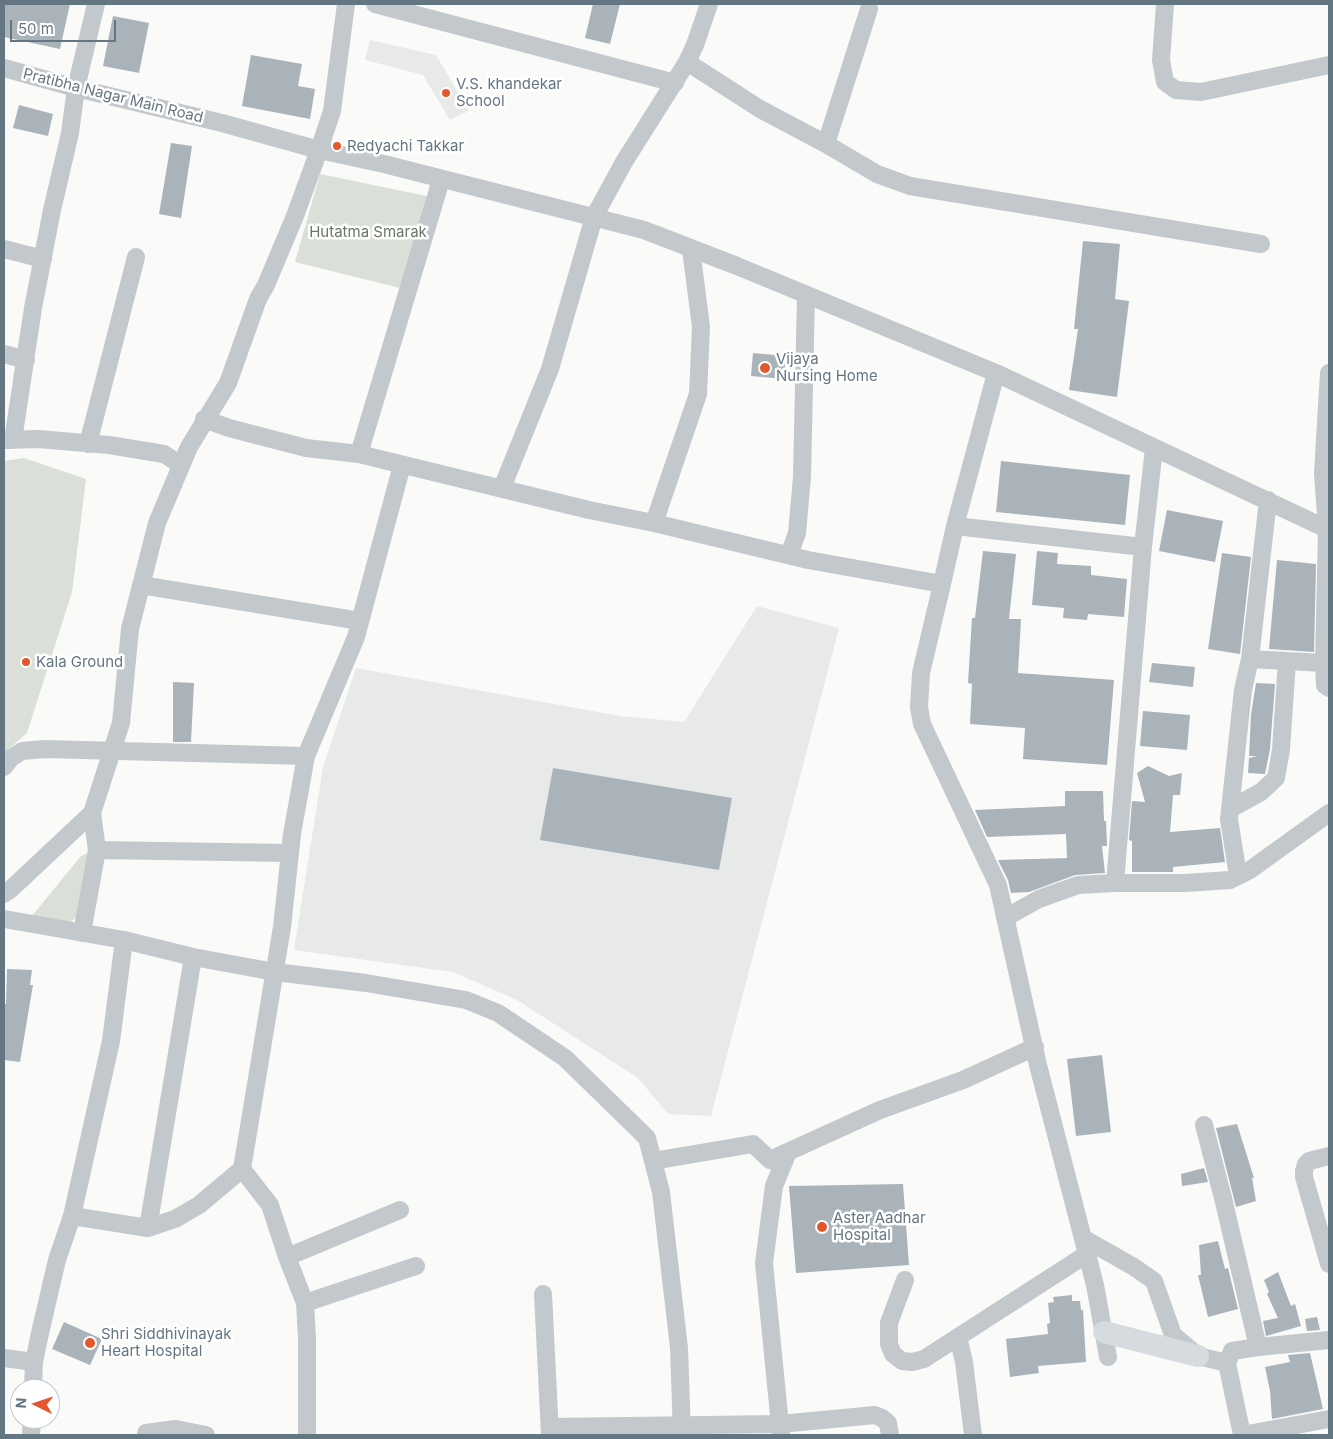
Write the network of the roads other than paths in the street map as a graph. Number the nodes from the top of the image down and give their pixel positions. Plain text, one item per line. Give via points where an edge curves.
1 (96, 4) edge
2 (346, 4) edge
3 (375, 4) edge
4 (709, 4) edge
5 (1165, 4) edge
6 (869, 9) dead end
7 (687, 62) junction
8 (1329, 65) edge
9 (4, 68) edge
10 (675, 83) junction
11 (76, 88) junction
12 (826, 144) junction
13 (319, 150) junction
14 (442, 180) junction
15 (594, 217) junction
16 (1261, 244) dead end
17 (4, 249) edge
18 (692, 249) junction
19 (136, 257) dead end
20 (43, 258) junction
21 (806, 295) junction
22 (4, 354) edge
23 (26, 360) junction
24 (996, 373) junction
25 (1329, 373) edge
26 (1328, 409) edge
27 (204, 419) junction
28 (8, 440) edge
29 (88, 444) junction
30 (1154, 448) junction
31 (359, 454) junction
32 (402, 465) junction
33 (180, 466) junction
34 (502, 488) junction
35 (1268, 500) junction
36 (654, 523) junction
37 (955, 526) junction
38 (1328, 529) edge
39 (1142, 547) junction
40 (789, 555) junction
41 (942, 584) junction
42 (141, 585) junction
43 (360, 621) junction
44 (1250, 659) junction
45 (1287, 661) junction
46 (1324, 663) junction
47 (1329, 688) edge
48 (113, 751) junction
49 (306, 756) junction
50 (4, 767) edge
51 (1230, 809) junction
52 (92, 813) junction
53 (1329, 813) edge
54 (96, 850) junction
55 (290, 853) junction
56 (1238, 876) junction
57 (1115, 883) junction
58 (4, 894) edge
59 (1005, 918) junction
60 (4, 919) edge
61 (82, 933) junction
62 (124, 940) junction
63 (193, 957) junction
64 (275, 972) junction
65 (1035, 1047) junction
66 (1204, 1125) dead end
67 (788, 1152) junction
68 (1329, 1156) edge
69 (653, 1161) junction
70 (242, 1169) junction
71 (400, 1210) dead end
72 (72, 1216) junction
73 (148, 1228) junction
74 (1085, 1246) junction
75 (287, 1257) junction
76 (1329, 1264) edge
77 (416, 1266) dead end
78 (905, 1280) dead end
79 (543, 1294) dead end
80 (305, 1303) junction
81 (1104, 1332) junction
82 (958, 1337) junction
83 (1329, 1340) edge
84 (1258, 1346) junction
85 (1198, 1356) junction
86 (1108, 1357) dead end
87 (4, 1358) edge
88 (34, 1362) junction
89 (1227, 1363) junction
90 (33, 1379) edge
91 (1329, 1418) edge
92 (780, 1429) edge
93 (682, 1430) edge
94 (550, 1431) edge
95 (146, 1433) dead end
96 (206, 1435) edge
97 (307, 1435) edge
98 (890, 1435) edge
99 (973, 1435) edge
100 (1242, 1435) edge

1 - 11 street
2 - 13 street via 332,111
3 - 10 street
4 - 7 street
5 - 8 street via 1162,60 1165,82 1176,90 1201,92
6 - 12 street
7 - 10 street
7 - 12 street via 760,109
9 - 11 street, Pratibha Nagar Main Road
10 - 15 street via 624,162
11 - 13 street, Pratibha Nagar Main Road
11 - 20 street via 70,133
12 - 16 street via 878,174 910,186
13 - 14 street, Pratibha Nagar Main Road
13 - 27 street via 288,233 258,299 228,383
14 - 15 street, Pratibha Nagar Main Road
14 - 31 street
15 - 18 street, Pratibha Nagar Main Road via 644,230
15 - 34 street via 550,369
17 - 20 street
18 - 21 street, Pratibha Nagar Main Road
18 - 36 street via 702,327 698,394
19 - 29 street
20 - 23 street
21 - 24 street, Pratibha Nagar Main Road
21 - 40 street via 802,477 797,533
22 - 23 street
23 - 28 street
24 - 30 street, Pratibha Nagar Main Road
24 - 37 street
25 - 26 street
26 - 38 street via 1323,473
27 - 31 street via 306,448
27 - 33 street
28 - 29 street
29 - 33 street via 164,454
30 - 35 street, Pratibha Nagar Main Road
30 - 39 street
31 - 32 street
32 - 34 street
32 - 43 street
33 - 42 street via 157,523
34 - 36 street
35 - 38 street, Pratibha Nagar Main Road
35 - 44 street
36 - 40 street
37 - 39 street
37 - 41 street
38 - 46 street
39 - 57 street
40 - 41 street
41 - 59 street via 921,673 919,707 922,724 998,884
42 - 43 street
42 - 48 street via 130,629 121,723
43 - 49 street
44 - 45 street
44 - 51 street via 1243,690
45 - 46 street
45 - 51 street via 1276,778 1261,792
46 - 47 street via 1325,685
48 - 49 street
48 - 50 street via 22,751
48 - 52 street
49 - 55 street
51 - 56 street
52 - 54 street
52 - 58 street
53 - 56 street
54 - 55 street
54 - 61 street
55 - 64 street
56 - 57 street via 1212,882
57 - 59 street via 1078,885 1058,891
59 - 65 street
60 - 61 street
61 - 62 street
62 - 63 street
62 - 72 street via 111,1041
63 - 64 street
63 - 73 street
64 - 69 street via 466,1000 498,1013 565,1058 647,1138
64 - 70 street
65 - 67 street via 963,1080 880,1110
65 - 74 street
66 - 84 street
67 - 69 street via 770,1160 753,1144
67 - 92 street via 774,1186 764,1263
68 - 76 street via 1306,1164 1304,1177
69 - 93 street via 661,1192 679,1348
70 - 73 street via 199,1205 176,1219
70 - 75 street via 270,1205
71 - 75 street
72 - 73 street
72 - 88 street via 57,1260
74 - 81 street
74 - 82 street
74 - 85 street via 1134,1267 1154,1281 1174,1335
75 - 80 street
77 - 80 street
78 - 82 street via 889,1323 889,1344 893,1354 902,1361 924,1359
79 - 94 street
80 - 97 street
81 - 85 main road
81 - 86 street
82 - 99 street
83 - 84 street
84 - 89 street via 1232,1351
85 - 89 street
87 - 88 street
88 - 90 street
89 - 100 street
91 - 100 street
92 - 93 street
92 - 98 street via 875,1415 888,1423
93 - 94 street
95 - 96 street via 176,1429

